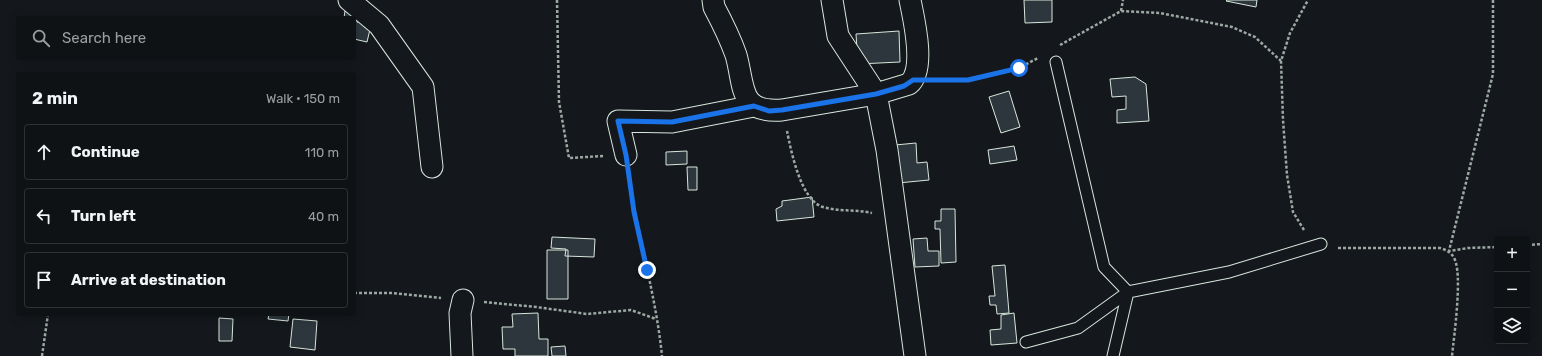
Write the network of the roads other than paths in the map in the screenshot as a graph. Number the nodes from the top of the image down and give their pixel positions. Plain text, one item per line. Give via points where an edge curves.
1 (349, 0) edge
2 (713, 0) edge
3 (832, 0) edge
4 (910, 0) edge
5 (1056, 62) dead end
6 (876, 94) junction
7 (754, 106) junction
8 (626, 155) road end
9 (432, 167) dead end
10 (1321, 244) road end
11 (1128, 292) junction
12 (463, 300) road end
13 (1026, 342) dead end
14 (462, 356) edge
15 (915, 356) edge
16 (1113, 356) edge

1 - 9 street via 379,25 423,86
2 - 7 street via 736,55 743,89
3 - 6 street via 838,36
4 - 6 street via 915,26 917,70 913,80 904,86
5 - 11 lane via 1104,267
6 - 7 street via 782,110 769,111
6 - 15 street via 887,150
7 - 8 street via 672,122 618,121
10 - 11 lane via 1229,272
11 - 13 lane via 1078,328
11 - 16 lane
12 - 14 street via 460,313

